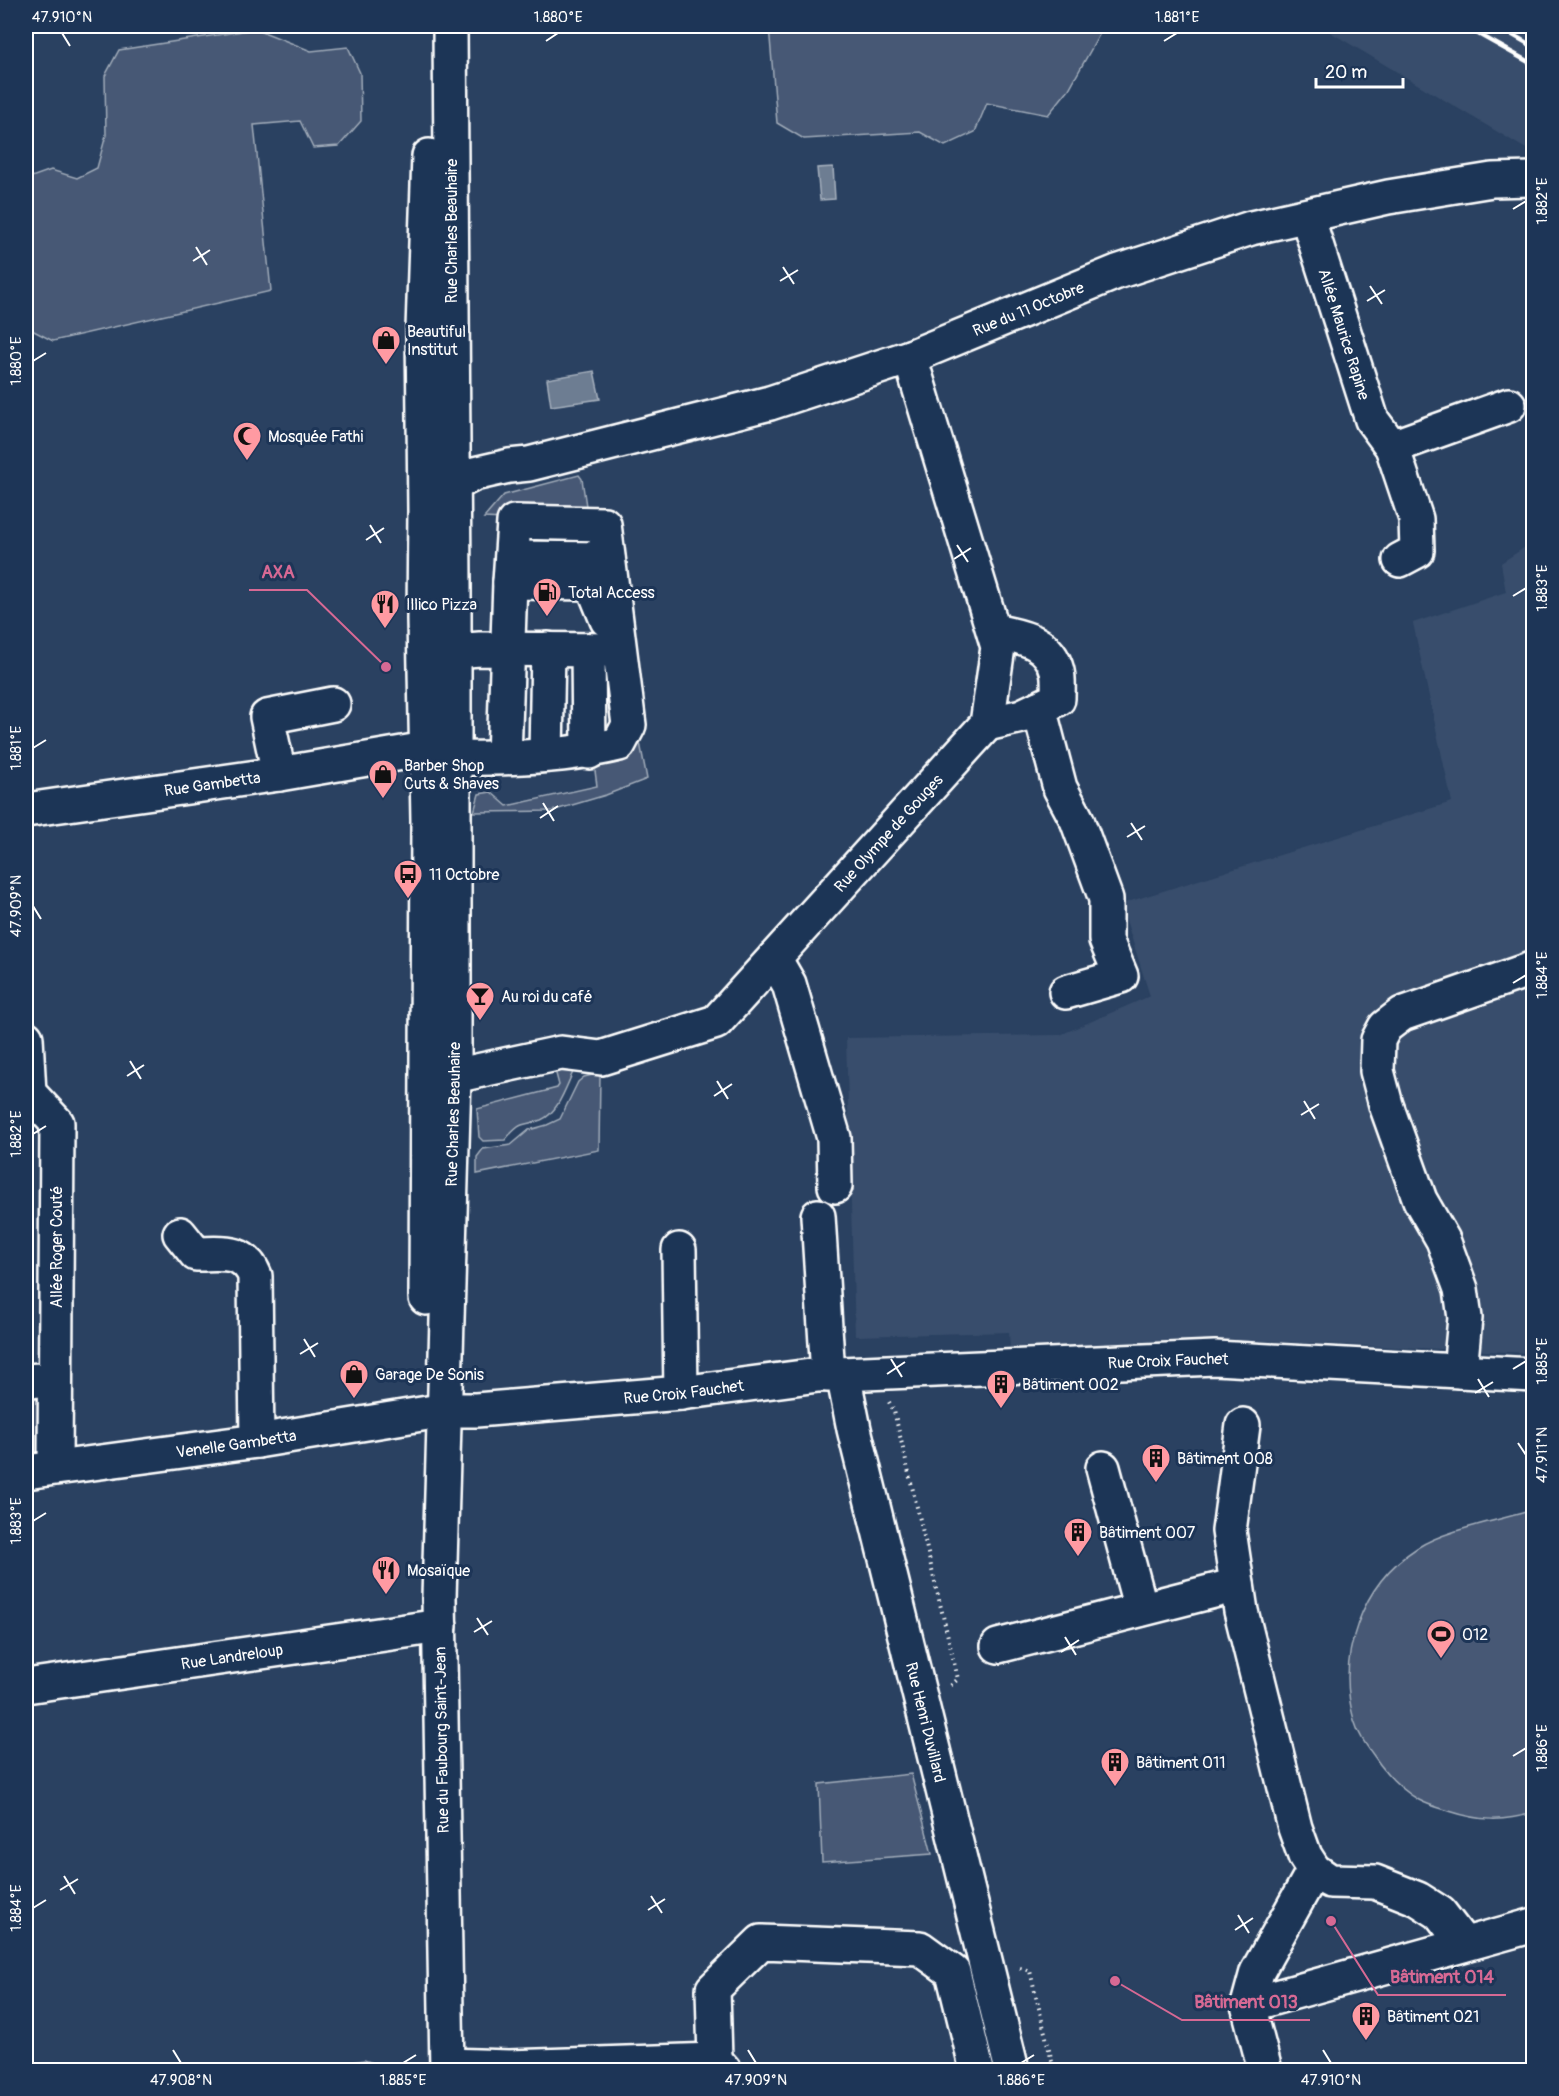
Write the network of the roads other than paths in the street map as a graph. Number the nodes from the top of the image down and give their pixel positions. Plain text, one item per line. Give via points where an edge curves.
1 (433, 26) edge
2 (450, 26) edge
3 (1533, 179) edge
4 (1307, 216) junction
5 (910, 357) junction
6 (1509, 405) dead end
7 (1392, 447) junction
8 (464, 466) junction
9 (431, 502) junction
10 (1400, 560) dead end
11 (511, 570) junction
12 (994, 631) junction
13 (508, 649) junction
14 (548, 650) junction
15 (604, 650) junction
16 (439, 660) junction
17 (333, 704) dead end
18 (1039, 708) junction
19 (987, 724) junction
20 (546, 754) junction
21 (445, 763) junction
22 (279, 774) junction
23 (26, 810) edge
24 (774, 958) junction
25 (1533, 968) edge
26 (1066, 992) dead end
27 (26, 1038) edge
28 (454, 1076) junction
29 (835, 1186) dead end
30 (818, 1216) dead end
31 (180, 1234) dead end
32 (679, 1251) dead end
33 (1460, 1371) junction
34 (835, 1374) junction
35 (1533, 1375) edge
36 (40, 1380) edge
37 (681, 1393) junction
38 (449, 1411) junction
39 (1242, 1425) dead end
40 (257, 1441) junction
41 (1103, 1468) dead end
42 (40, 1469) edge
43 (1237, 1585) junction
44 (1141, 1610) junction
45 (440, 1626) junction
46 (998, 1646) dead end
47 (26, 1686) edge
48 (1314, 1870) junction
49 (1533, 1924) edge
50 (1464, 1944) junction
51 (1248, 2005) junction
52 (719, 2065) edge
53 (447, 2068) edge
54 (976, 2070) edge
55 (1011, 2070) edge
56 (1265, 2070) edge

1 - 9 street via 423,326
2 - 8 street, Rue Charles Beauhaire
3 - 4 street, Rue du 11 Octobre via 1492,180 1388,197
4 - 5 street, Rue du 11 Octobre via 1251,228 1117,272
4 - 7 street, Allée Maurice Rapine via 1372,420
5 - 8 street, Rue du 11 Octobre via 770,403 530,464
5 - 12 street
6 - 7 street
7 - 10 street, Allée Maurice Rapine via 1416,519 1417,551
8 - 9 street, Rue du 11 Octobre
8 - 16 street, Rue Charles Beauhaire via 454,586
9 - 16 street via 423,619
11 - 13 street
11 - 15 street via 592,583
11 - 15 street via 514,522 604,524 608,559
12 - 18 street via 1045,648 1057,671 1058,699
12 - 19 street via 998,647
13 - 14 street
13 - 16 street
13 - 21 street
14 - 15 street
14 - 20 street
15 - 20 street, Rue Gambetta via 629,725 619,744 589,752
16 - 21 street
17 - 22 street via 267,717
18 - 19 street
18 - 26 street via 1060,788 1077,820 1106,899 1106,940 1122,976
19 - 24 street, Rue Olympe de Gouges
20 - 21 street, Rue Gambetta
21 - 22 street, Rue Gambetta
21 - 28 street, Rue Charles Beauhaire
21 - 28 street via 443,1028
21 - 38 street
22 - 23 street, Rue Gambetta
24 - 28 street, Rue Olympe de Gouges via 716,1022 601,1058 561,1053
24 - 29 street via 789,984 834,1138
25 - 33 street via 1402,1014 1384,1027 1378,1040 1377,1071 1386,1105 1420,1200 1443,1240 1461,1289 1465,1318
27 - 36 street, Allée Roger Couté via 29,1093 57,1123
28 - 38 street, Rue Charles Beauhaire via 446,1374
30 - 34 street, Rue Henri Duvillard
31 - 40 street via 195,1254 235,1254 251,1266 255,1276
32 - 37 street
33 - 34 street, Rue Croix Fauchet via 1215,1358
33 - 35 street, Rue Croix Fauchet
34 - 37 street, Rue Croix Fauchet
34 - 55 street, Rue Henri Duvillard via 854,1429
36 - 42 street, Allée Roger Couté
37 - 38 street, Rue Croix Fauchet
38 - 40 street, Venelle Gambetta
38 - 45 street, Rue du Faubourg Saint-Jean
39 - 43 street via 1229,1531
40 - 42 street, Venelle Gambetta
41 - 44 street
43 - 44 street
43 - 48 street via 1295,1828
44 - 46 street
45 - 47 street, Rue Landreloup
45 - 53 street, Rue du Faubourg Saint-Jean
48 - 50 street via 1330,1881 1375,1882 1418,1899 1440,1913
48 - 51 street via 1257,1972
49 - 50 street
50 - 51 street
51 - 56 street
52 - 53 street
52 - 54 street via 713,1989 761,1942 920,1948 953,1972

